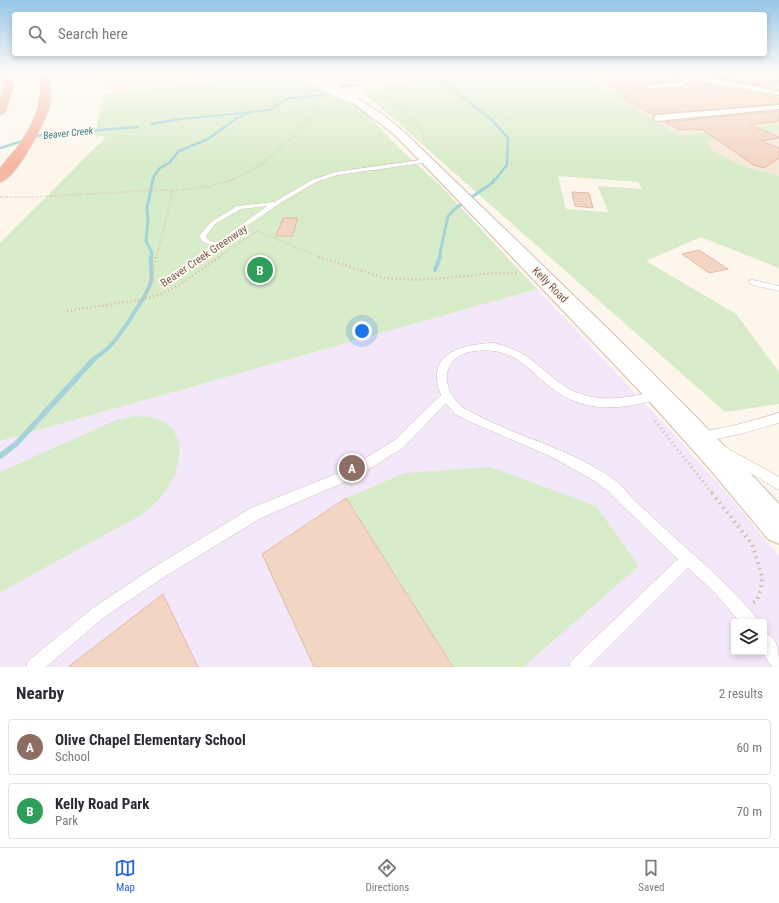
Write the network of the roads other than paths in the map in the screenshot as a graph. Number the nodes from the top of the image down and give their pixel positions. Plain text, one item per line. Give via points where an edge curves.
1 (44, 104) edge
2 (365, 104) edge
3 (779, 107) edge
4 (656, 118) dead end
5 (427, 161) junction
6 (0, 178) edge
7 (276, 204) junction
8 (753, 282) dead end
9 (779, 289) edge
10 (659, 395) junction
11 (446, 396) junction
12 (779, 418) edge
13 (699, 438) junction
14 (779, 484) edge
15 (779, 528) edge
16 (688, 559) junction
17 (747, 619) edge
18 (767, 645) edge
19 (779, 664) edge
20 (34, 667) edge
21 (577, 667) edge

1 - 6 highway via 34,129
2 - 5 street, Kelly Road, bridge
3 - 4 street
5 - 7 lane via 338,173 314,181
5 - 10 street, Kelly Road
7 - 7 lane via 239,207 213,223 202,236 205,241 214,244 221,242
8 - 9 lane
10 - 11 lane via 611,404 588,402 563,391 521,356 503,348 484,346 465,349 448,360 441,382
10 - 13 street, Kelly Road
11 - 16 lane via 457,409 566,458 608,482
11 - 20 lane via 399,444 350,474 256,513 156,574 98,613
12 - 13 lane
13 - 14 lane
13 - 15 street, Kelly Road
16 - 17 lane via 717,585
16 - 21 lane
18 - 19 lane

